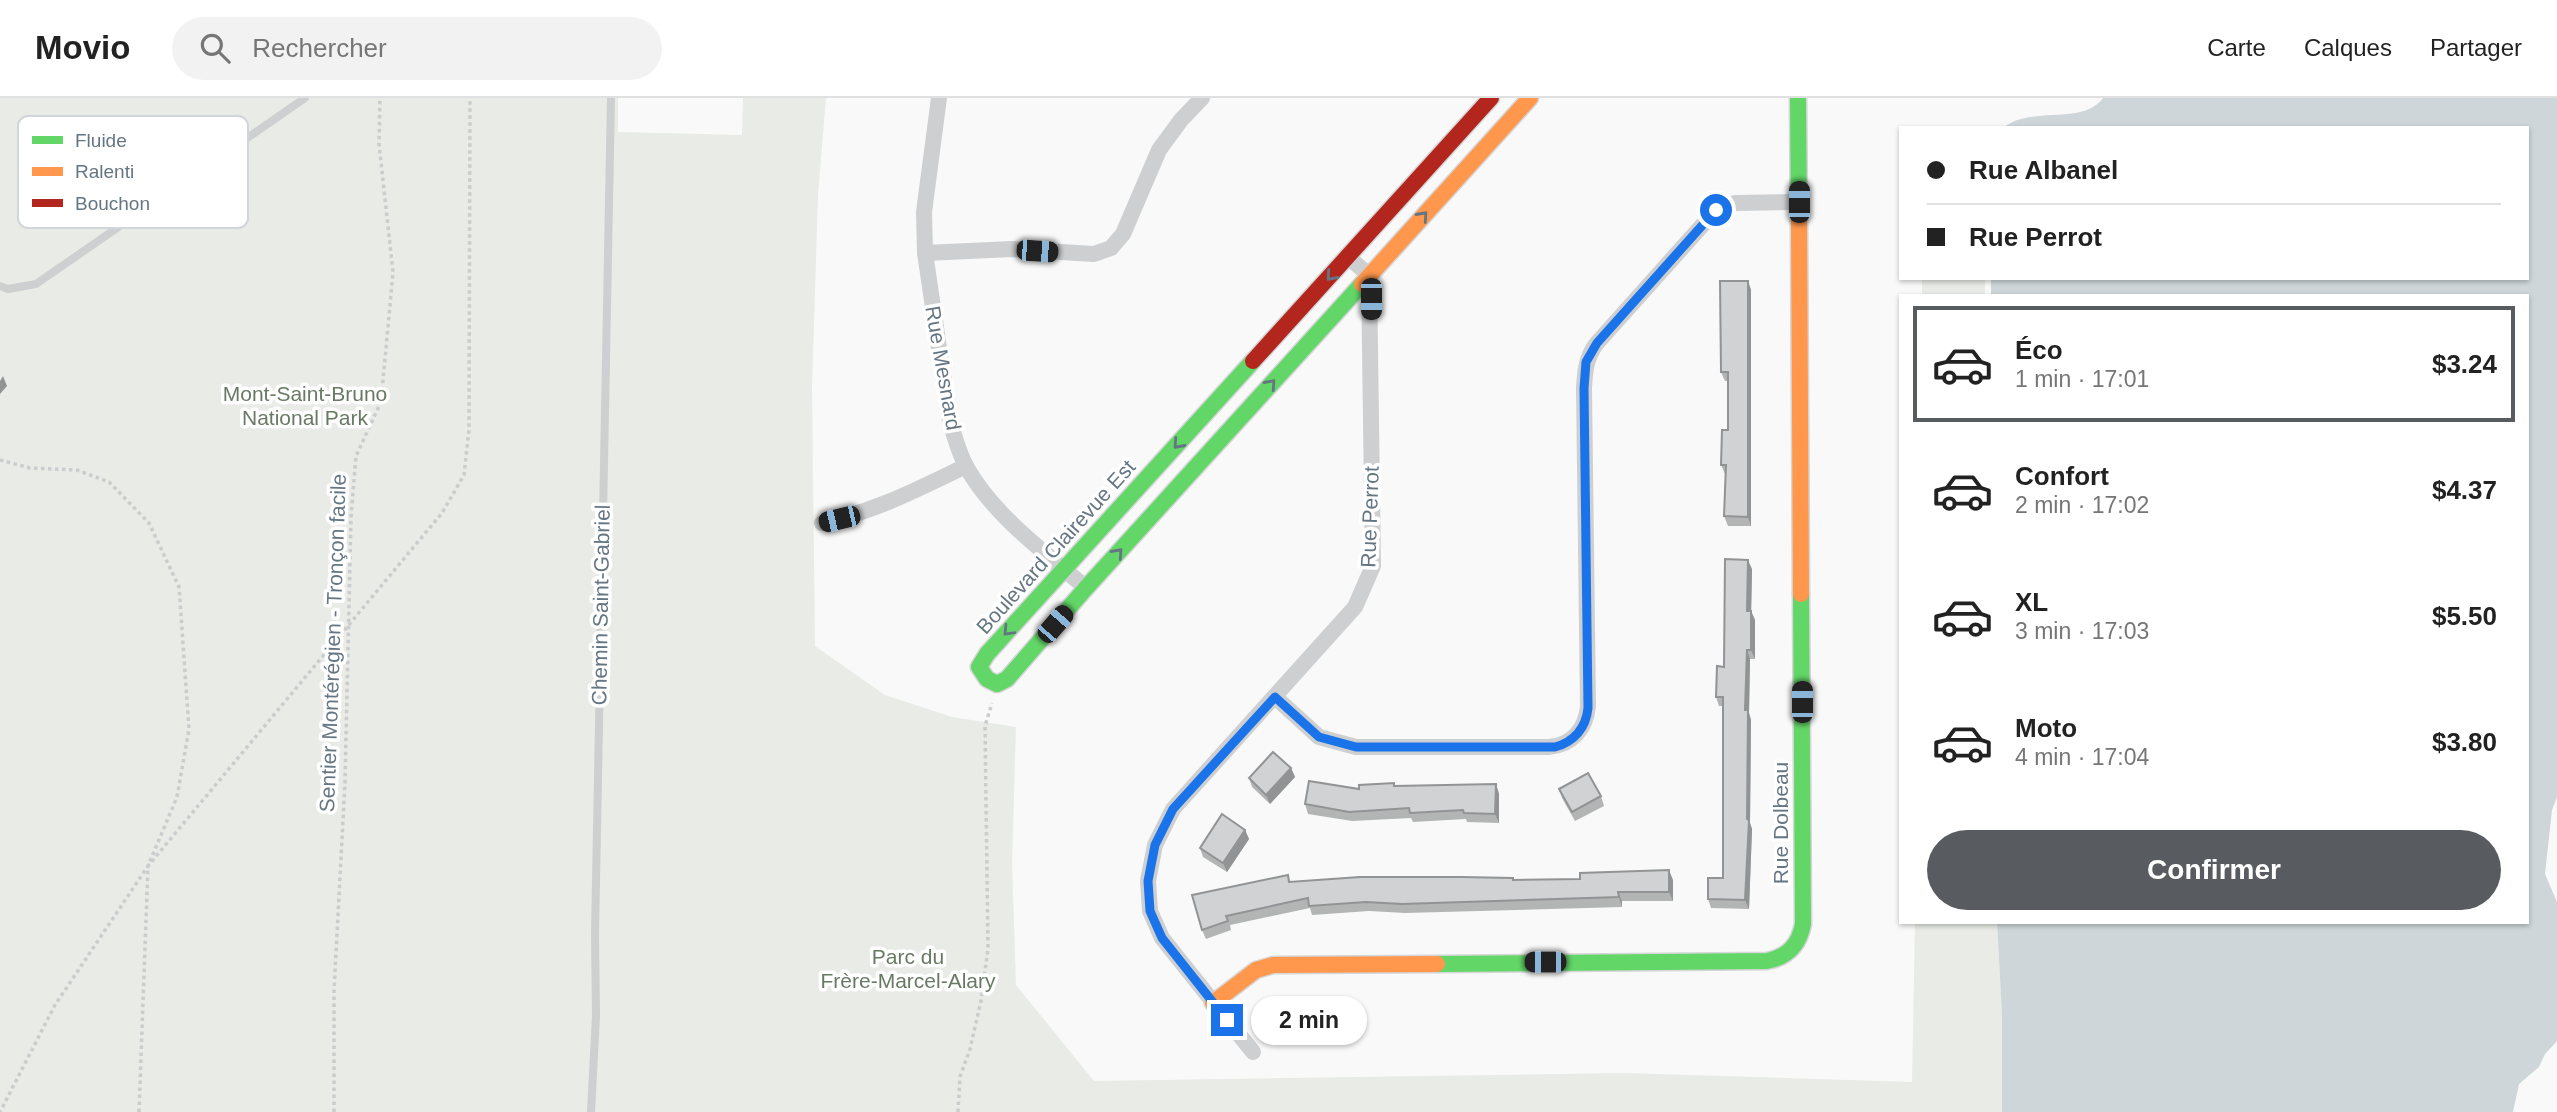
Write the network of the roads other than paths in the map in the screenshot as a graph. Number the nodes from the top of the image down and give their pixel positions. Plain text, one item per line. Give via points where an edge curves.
1 (305, 98) edge
2 (611, 98) edge
3 (939, 98) edge
4 (1202, 98) edge
5 (1491, 98) edge
6 (1530, 98) edge
7 (1798, 98) edge
8 (248, 137) edge
9 (1799, 202) junction
10 (117, 228) edge
11 (925, 253) junction
12 (1349, 257) junction
13 (1369, 275) junction
14 (0, 286) edge
15 (966, 466) junction
16 (822, 523) dead end
17 (1065, 569) junction
18 (1086, 588) junction
19 (1275, 697) junction
20 (1213, 1003) junction
21 (1253, 1052) dead end
22 (591, 1112) edge

1 - 8 lane
2 - 22 lane, Chemin Saint-Gabriel
3 - 11 street, Rue Mesnard via 924,212
4 - 11 street via 1158,150 1123,234 1111,248 1088,254 1012,249
5 - 12 street, Boulevard Clairevue Est
13 -> 6 street
7 - 9 street, Rue Dolbeau
9 - 19 street via 1735,203 1716,210 1589,355 1584,388 1588,708 1576,735 1549,747 1356,747 1319,737
9 - 20 street, Rue Dolbeau via 1803,924 1795,948 1779,959 1759,961 1273,965 1256,970
10 - 14 lane via 36,284
11 - 15 street, Rue Mesnard via 950,422
12 - 13 street
12 -> 17 street, Boulevard Clairevue Est
18 -> 13 street
13 - 19 street, Rue Perrot via 1373,566 1355,607
15 - 16 street via 894,502
15 - 17 street, Rue Mesnard via 992,502
17 - 18 street, Rue Mesnard
17 -> 18 street, Boulevard Clairevue Est via 982,660 983,675 997,684 1007,679
19 - 20 street, Rue Perrot via 1173,809 1155,845 1148,881 1150,911 1162,938
20 - 21 street, Rue Perrot

